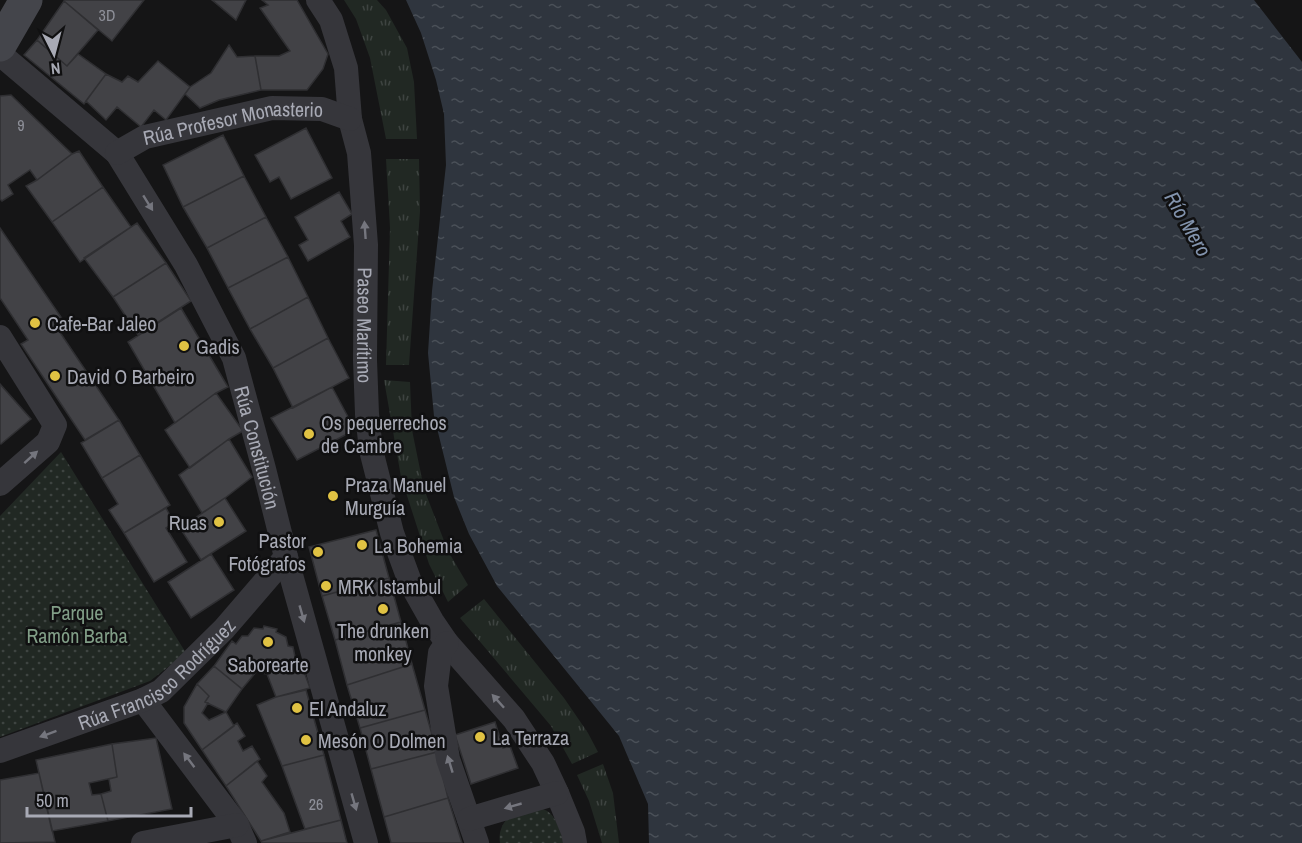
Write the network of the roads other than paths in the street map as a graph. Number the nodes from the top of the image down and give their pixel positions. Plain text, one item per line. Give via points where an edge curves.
1 (4, 0) edge
2 (26, 0) edge
3 (318, 0) edge
4 (0, 8) edge
5 (0, 45) edge
6 (0, 54) edge
7 (350, 119) junction
8 (117, 153) junction
9 (0, 337) edge
10 (1, 481) edge
11 (286, 558) junction
12 (447, 643) junction
13 (143, 700) junction
14 (0, 751) edge
15 (558, 793) junction
16 (469, 819) junction
17 (241, 834) edge
18 (143, 843) edge
19 (366, 843) edge
20 (477, 843) edge
21 (575, 843) edge

1 - 4 main road
2 - 5 main road
3 - 7 street, Paseo Marítimo via 331,20 346,68
6 - 8 street, Rúa Constitución
7 - 8 street, Rúa Profesor Monasterio via 322,109 272,108 145,137
12 -> 7 street, Paseo Marítimo via 410,582 392,533 371,450 365,360 365,235 359,153
8 -> 11 street, Rúa Constitución via 186,265 234,358
10 -> 9 street via 48,442 55,425
11 - 13 street, Rúa Francisco Rodríguez via 224,629 161,691
11 -> 19 street, Rúa Constitución
15 -> 12 street, Paseo Marítimo via 514,719
16 -> 12 street via 448,759 436,686 440,653
13 -> 14 street, Rúa Francisco Rodríguez
17 -> 13 street
15 -> 16 street
15 - 21 street, Paseo Marítimo
16 - 20 street
17 - 18 street

